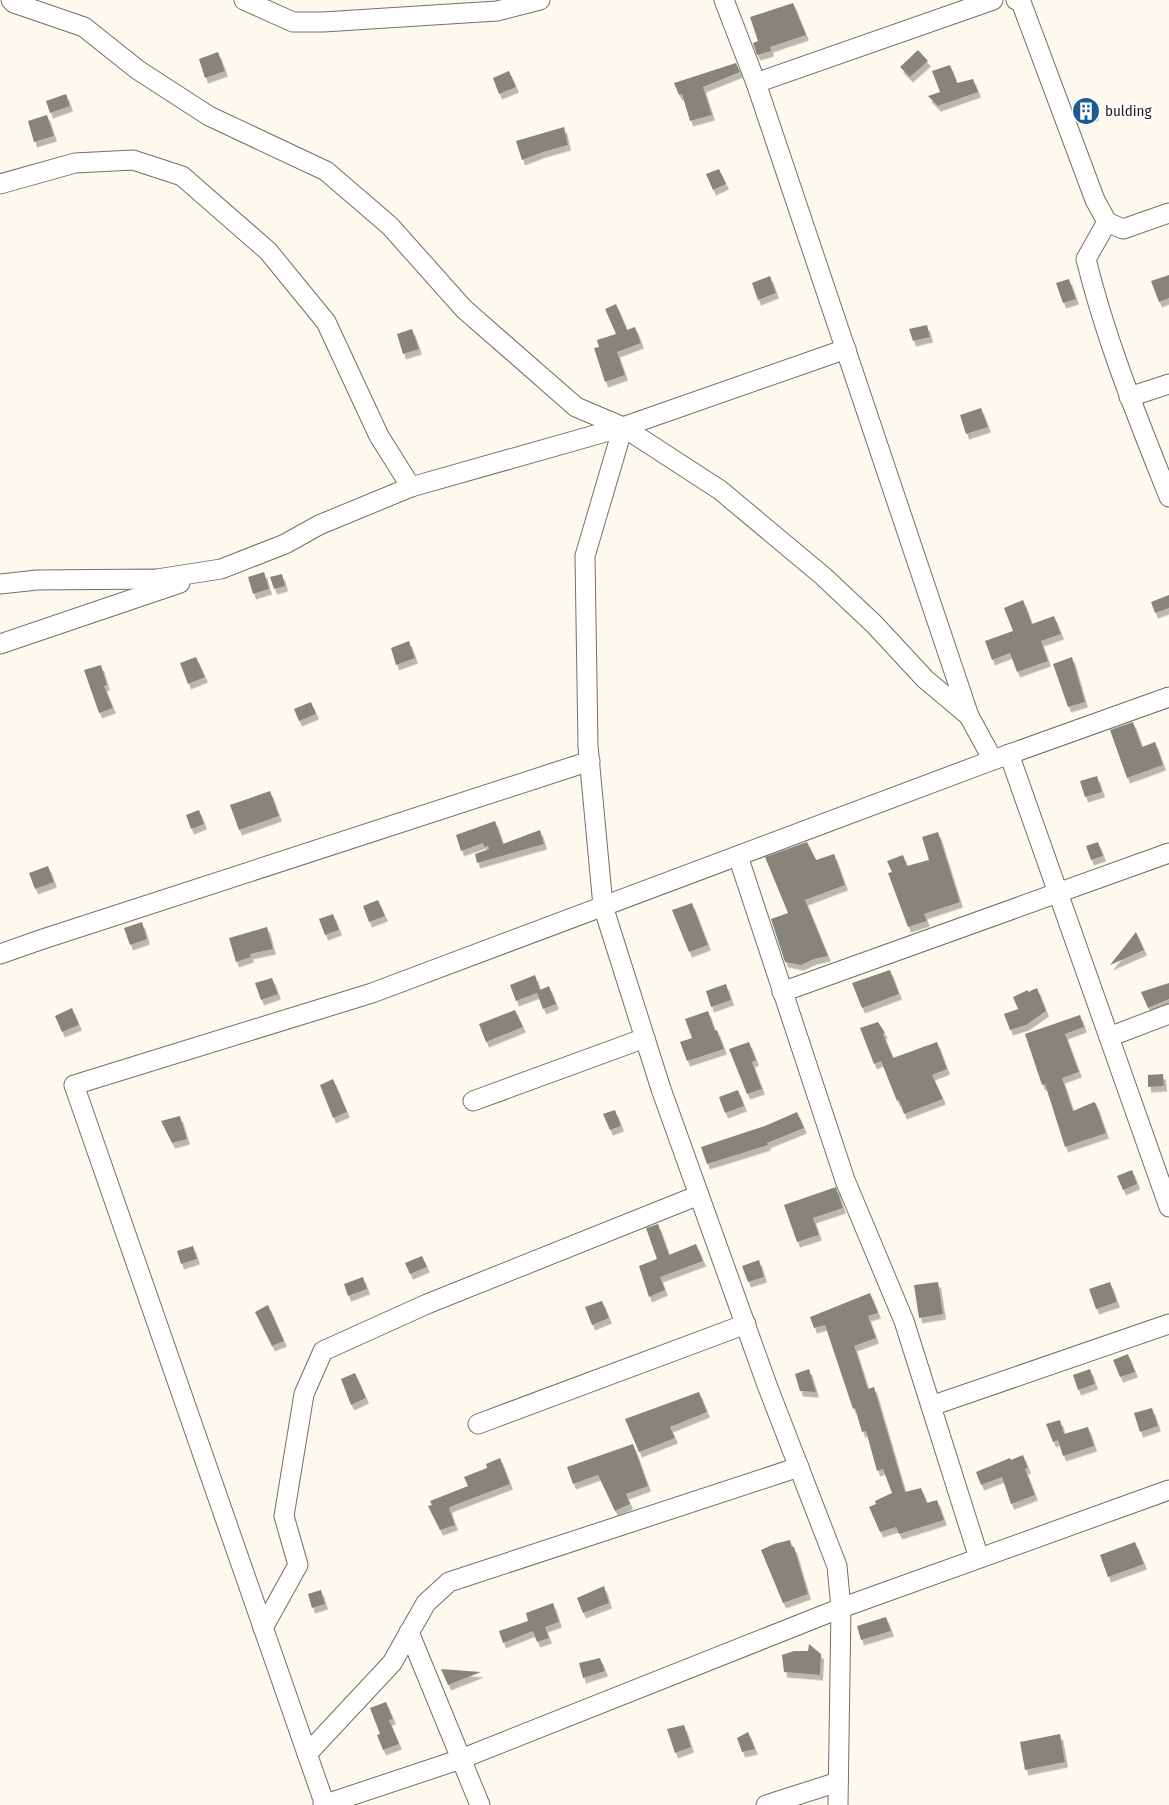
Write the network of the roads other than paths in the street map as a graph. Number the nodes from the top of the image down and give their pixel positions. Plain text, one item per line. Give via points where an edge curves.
1 (11, 0) edge
2 (244, 0) edge
3 (540, 0) edge
4 (724, 0) edge
5 (993, 0) edge
6 (1020, 1) edge
7 (756, 84) junction
8 (0, 184) edge
9 (1169, 213) edge
10 (1107, 222) junction
11 (846, 350) junction
12 (1169, 384) edge
13 (1129, 398) junction
14 (623, 427) junction
15 (411, 487) junction
16 (1169, 496) edge
17 (221, 569) junction
18 (0, 584) edge
19 (0, 644) edge
20 (1169, 697) edge
21 (969, 716) junction
22 (1001, 757) junction
23 (590, 761) junction
24 (1169, 853) edge
25 (738, 856) junction
26 (1058, 894) junction
27 (604, 906) junction
28 (0, 954) edge
29 (782, 992) junction
30 (1169, 1014) edge
31 (1109, 1037) junction
32 (645, 1038) junction
33 (472, 1102) dead end
34 (1163, 1173) edge
35 (699, 1195) junction
36 (1169, 1207) edge
37 (746, 1324) junction
38 (1169, 1324) edge
39 (931, 1406) junction
40 (478, 1424) dead end
41 (799, 1467) junction
42 (1169, 1490) edge
43 (980, 1558) junction
44 (841, 1608) junction
45 (264, 1628) junction
46 (409, 1632) junction
47 (307, 1754) junction
48 (461, 1759) junction
49 (838, 1782) junction
50 (324, 1805) edge
51 (480, 1805) edge
52 (766, 1805) edge
53 (838, 1805) edge

1 - 14 street via 84,27 138,70 209,116 326,171 390,226 464,309 576,407
2 - 3 street via 293,22 323,22 497,11
4 - 7 street
5 - 7 street
6 - 10 street via 1094,200
7 - 11 street
8 - 15 street via 75,163 133,160 182,176 268,251 326,322 379,436
9 - 10 street via 1122,229
10 - 13 street via 1086,259 1096,302
11 - 14 street
11 - 21 street
12 - 13 street
13 - 16 street
14 - 15 street
14 - 21 street via 720,490 823,576 925,679
14 - 23 street via 586,556
15 - 17 street
17 - 18 street via 157,579 37,580
17 - 19 street
20 - 22 street
21 - 22 street
22 - 25 street
22 - 26 street
23 - 27 street
23 - 28 street
24 - 26 street
25 - 27 street
25 - 29 street
26 - 29 street
26 - 31 street
27 - 32 street
27 - 45 street via 372,993 74,1085
29 - 39 street via 845,1180 904,1320
30 - 31 street
31 - 34 street
32 - 33 street
32 - 35 street
34 - 36 street
35 - 37 street
35 - 45 street via 427,1304 323,1351 304,1394 284,1516 298,1565
37 - 40 street
37 - 41 street
38 - 39 street
39 - 43 street
41 - 44 street via 837,1566
41 - 46 street via 449,1582 426,1603
42 - 43 street
43 - 44 street
44 - 48 street
44 - 49 street
45 - 47 street
46 - 47 street via 392,1663
46 - 48 street
47 - 50 street
48 - 50 street
48 - 51 street
49 - 52 street
49 - 53 street

